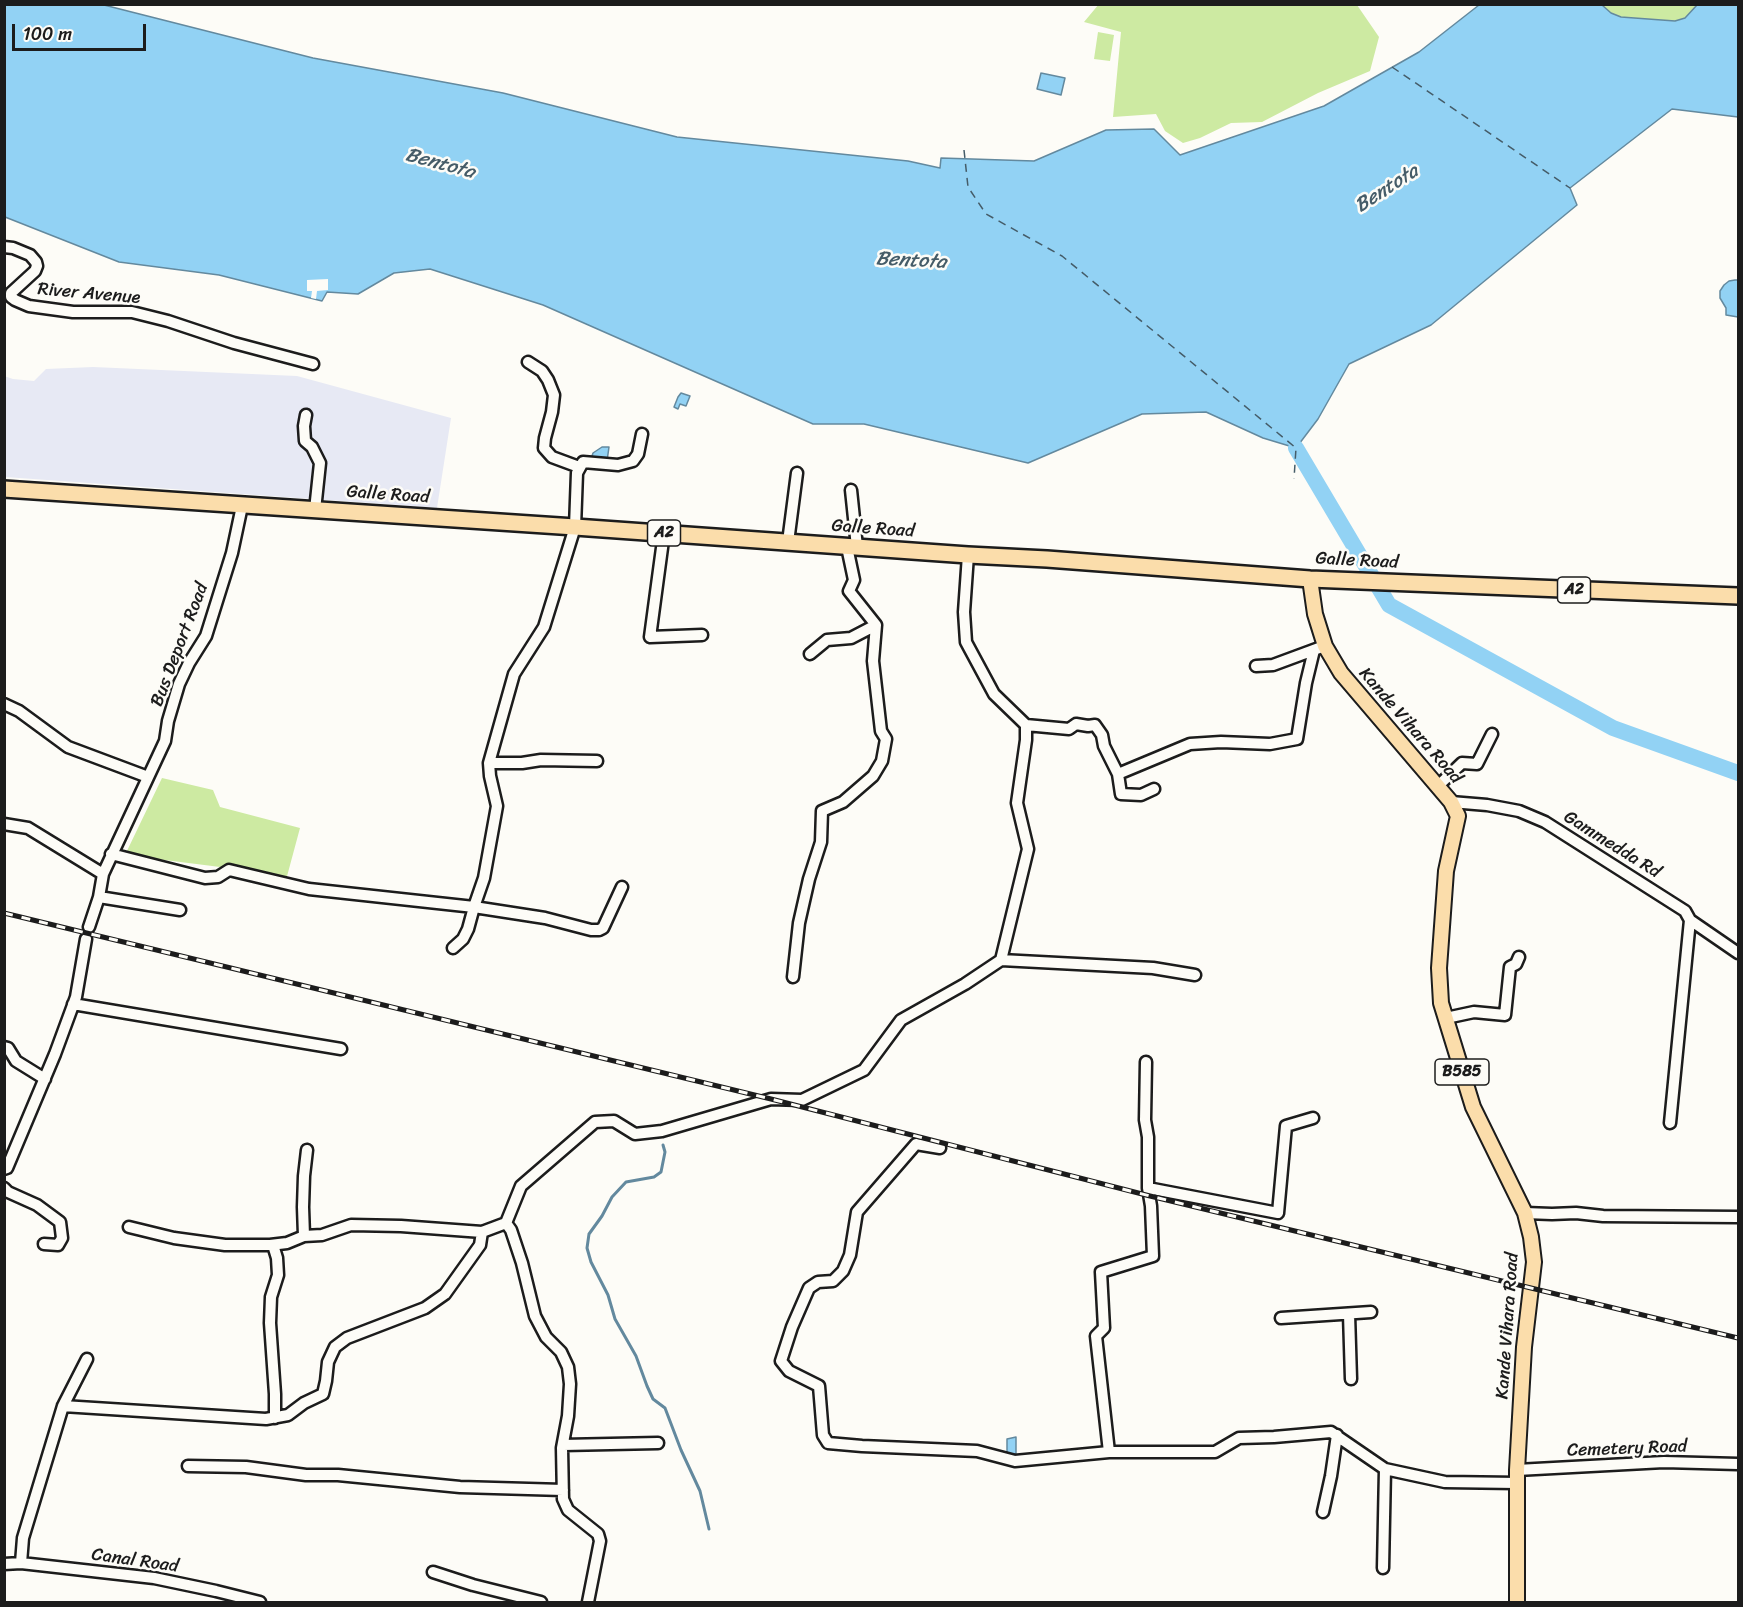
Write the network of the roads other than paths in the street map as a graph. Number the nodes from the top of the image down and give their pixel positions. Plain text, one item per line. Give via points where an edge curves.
1 (4, 247) edge
2 (528, 362) dead end
3 (313, 364) dead end
4 (306, 415) dead end
5 (642, 434) dead end
6 (579, 467) junction
7 (797, 473) dead end
8 (4, 489) edge
9 (851, 490) dead end
10 (242, 506) junction
11 (315, 510) junction
12 (575, 527) junction
13 (664, 533) junction
14 (788, 542) junction
15 (852, 547) junction
16 (968, 555) junction
17 (1316, 579) junction
18 (1738, 596) edge
19 (876, 625) junction
20 (702, 635) dead end
21 (1320, 648) junction
22 (810, 654) dead end
23 (1256, 666) dead end
24 (4, 704) edge
25 (1026, 725) junction
26 (1492, 734) dead end
27 (597, 761) dead end
28 (489, 763) junction
29 (1118, 774) junction
30 (148, 777) junction
31 (1438, 786) junction
32 (1154, 789) dead end
33 (1451, 802) junction
34 (4, 824) edge
35 (111, 854) junction
36 (103, 874) junction
37 (622, 887) dead end
38 (99, 897) junction
39 (474, 907) junction
40 (180, 910) dead end
41 (1690, 920) junction
42 (89, 927) dead end
43 (86, 939) dead end
44 (453, 948) dead end
45 (1738, 952) edge
46 (1519, 957) dead end
47 (1001, 960) junction
48 (1195, 975) dead end
49 (793, 977) dead end
50 (74, 1004) junction
51 (1446, 1018) junction
52 (4, 1047) edge
53 (341, 1049) dead end
54 (1146, 1062) dead end
55 (45, 1079) junction
56 (1313, 1118) dead end
57 (1670, 1123) dead end
58 (940, 1148) dead end
59 (308, 1150) dead end
60 (4, 1169) edge
61 (4, 1188) edge
62 (1148, 1188) junction
63 (1525, 1213) junction
64 (1738, 1217) edge
65 (506, 1223) junction
66 (129, 1227) dead end
67 (482, 1232) junction
68 (304, 1236) junction
69 (44, 1244) dead end
70 (273, 1245) junction
71 (1371, 1312) dead end
72 (1349, 1314) junction
73 (1281, 1318) dead end
74 (87, 1359) dead end
75 (1351, 1380) dead end
76 (63, 1406) junction
77 (275, 1418) junction
78 (1337, 1435) junction
79 (658, 1443) dead end
80 (563, 1445) junction
81 (1109, 1452) junction
82 (1738, 1464) edge
83 (188, 1466) dead end
84 (1385, 1469) junction
85 (1517, 1477) junction
86 (562, 1490) junction
87 (1323, 1512) dead end
88 (21, 1563) junction
89 (4, 1564) edge
90 (1383, 1568) dead end
91 (433, 1572) dead end
92 (215, 1597) edge
93 (260, 1602) edge
94 (541, 1602) edge
95 (588, 1602) edge
96 (1517, 1602) edge

1 - 3 street, River Avenue via 30,255 36,262 35,271 11,293 15,300 29,306 73,312 132,312
2 - 6 street via 542,371 554,395 544,448 552,457
4 - 11 street via 305,441 320,463
5 - 6 street via 633,461 618,465 583,462
6 - 12 street
7 - 14 street
8 - 10 highway, Galle Road / A2
9 - 15 street
10 - 11 highway, Galle Road / A2
10 - 30 street, Bus Deport Road via 206,636 179,684 165,741
11 - 12 highway, Galle Road / A2
12 - 13 highway, Galle Road / A2
12 - 28 street via 544,627 514,674
13 - 14 highway, Galle Road / A2
13 - 20 street via 650,637
14 - 15 highway, Galle Road / A2
15 - 16 highway, Galle Road / A2
15 - 19 street via 854,579 849,591
16 - 17 highway, Galle Road / A2
16 - 25 street via 966,642 994,693
17 - 18 highway, Galle Road / A2
17 - 21 main road, Kande Vihara Road via 1315,614
19 - 22 street via 850,638 827,640
19 - 49 street via 873,661 880,731 886,739 882,761 857,791 822,811 821,842 808,879
21 - 23 street via 1273,665
21 - 29 street via 1306,683 1297,738 1270,744 1190,744
21 - 31 main road, Kande Vihara Road
24 - 30 street via 68,747
25 - 29 street via 1069,729 1076,724 1095,725
25 - 47 street via 1017,803 1028,849
26 - 31 street via 1477,764 1462,763
27 - 28 street
28 - 39 street via 497,806 484,878
29 - 32 street via 1121,794 1141,795
30 - 35 street, Bus Deport Road
31 - 33 main road, Kande Vihara Road
33 - 41 street, Gammedda Rd via 1519,811 1545,822 1685,911
33 - 51 main road, Kande Vihara Road / B585 via 1458,816 1446,871 1439,968
34 - 36 street via 28,828
35 - 36 street, Bus Deport Road
35 - 39 street via 205,878 218,877 229,870 309,889
36 - 38 street, Bus Deport Road
37 - 39 street via 599,930
38 - 40 street
38 - 42 street, Bus Deport Road
39 - 44 street via 463,939
41 - 45 street, Gammedda Rd
41 - 57 street
43 - 50 street
46 - 51 street via 1510,967 1505,1015 1474,1012
47 - 48 street via 1153,968
47 - 65 street via 901,1020 864,1070 802,1100 771,1099 662,1131 635,1134 614,1121 595,1122 521,1186
50 - 53 street
50 - 55 street
51 - 63 main road, Kande Vihara Road / B585 via 1473,1107
52 - 55 street via 16,1061
54 - 62 street
55 - 60 street
56 - 62 street via 1286,1126 1278,1213
58 - 81 street via 916,1144 857,1212 850,1255 843,1271 833,1281 809,1288 781,1361 789,1371 819,1386 823,1435 828,1443 977,1451 1015,1461
59 - 68 street
61 - 69 street via 38,1205 60,1222 62,1238 58,1245
62 - 81 street via 1153,1256 1101,1272 1104,1328 1096,1336
63 - 64 street
63 - 85 main road, Kande Vihara Road / B585 via 1534,1262 1524,1347
65 - 67 street
65 - 80 street via 522,1263 535,1316 568,1367 568,1416
66 - 70 street via 225,1245
67 - 68 street via 351,1225 322,1235
67 - 77 street via 480,1245 445,1294 424,1308 347,1338 335,1347 328,1362 322,1394 288,1415
68 - 70 street
70 - 77 street via 278,1275 270,1323
71 - 72 street
72 - 73 street
72 - 75 street
74 - 76 street
76 - 77 street
76 - 88 street via 23,1538
78 - 81 street via 1331,1432 1239,1438 1215,1452
78 - 84 street
78 - 87 street
79 - 80 street
80 - 86 street
82 - 85 street, Cemetery Road via 1664,1462
83 - 86 street via 246,1467 460,1487
84 - 85 street, Cemetery Road via 1457,1483
84 - 90 street
85 - 96 main road, Kande Vihara Road / B585
86 - 95 street via 568,1510 598,1534 600,1541
88 - 89 street, Canal Road
88 - 92 street, Canal Road via 154,1578
91 - 94 street
92 - 93 street, Canal Road

